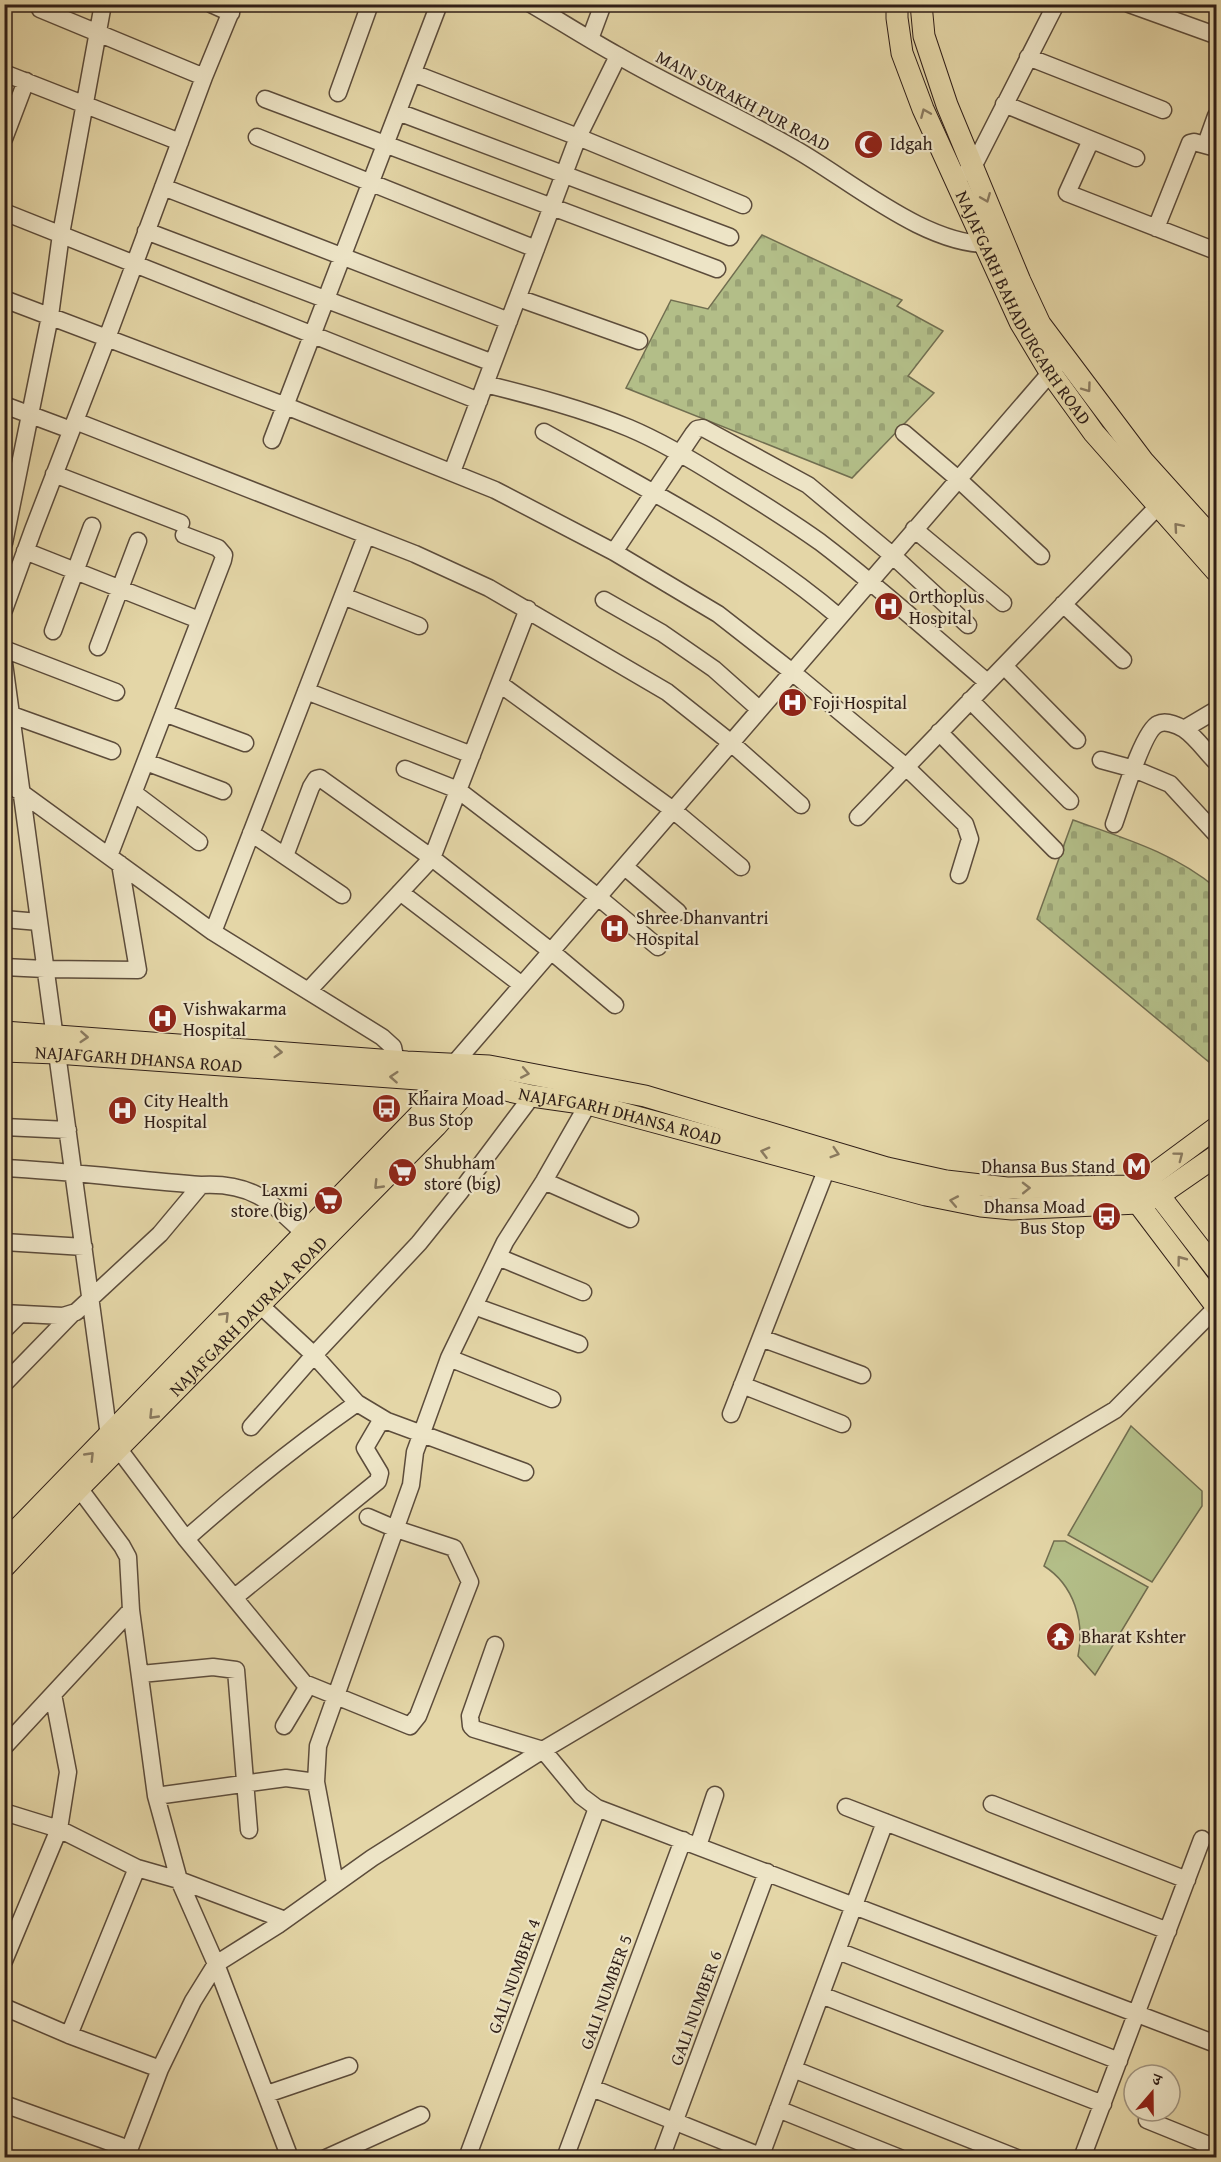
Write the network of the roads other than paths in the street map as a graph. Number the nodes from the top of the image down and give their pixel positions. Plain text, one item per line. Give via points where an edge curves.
1 (103, 4) edge
2 (212, 4) edge
3 (370, 4) edge
4 (439, 4) edge
5 (531, 4) edge
6 (603, 4) edge
7 (897, 4) edge
8 (921, 4) edge
9 (1056, 4) edge
10 (1129, 4) edge
11 (233, 8) edge
12 (40, 9) dead end
13 (98, 34) junction
14 (1215, 35) dead end
15 (590, 39) junction
16 (618, 56) junction
17 (1028, 57) junction
18 (4, 73) edge
19 (413, 73) junction
20 (204, 77) junction
21 (26, 81) junction
22 (338, 93) dead end
23 (266, 99) dead end
24 (1004, 104) junction
25 (85, 105) junction
26 (1163, 110) dead end
27 (398, 112) junction
28 (1216, 116) edge
29 (257, 137) dead end
30 (578, 137) junction
31 (4, 139) edge
32 (1091, 140) junction
33 (180, 142) junction
34 (386, 144) junction
35 (1211, 146) edge
36 (1136, 158) dead end
37 (974, 167) junction
38 (563, 176) junction
39 (955, 179) junction
40 (371, 183) junction
41 (163, 187) junction
42 (744, 205) dead end
43 (552, 207) junction
44 (4, 212) edge
45 (1156, 228) junction
46 (146, 231) junction
47 (61, 234) junction
48 (730, 237) dead end
49 (995, 244) junction
50 (536, 249) junction
51 (1216, 251) edge
52 (343, 257) junction
53 (134, 264) junction
54 (717, 269) dead end
55 (518, 298) junction
56 (4, 299) edge
57 (326, 300) junction
58 (50, 316) junction
59 (509, 321) junction
60 (313, 335) junction
61 (107, 338) junction
62 (639, 340) dead end
63 (493, 363) junction
64 (1057, 365) junction
65 (485, 384) junction
66 (479, 400) junction
67 (4, 405) edge
68 (285, 406) junction
69 (28, 414) junction
70 (73, 426) junction
71 (544, 432) dead end
72 (904, 433) dead end
73 (272, 440) dead end
74 (680, 454) junction
75 (452, 472) junction
76 (54, 474) junction
77 (958, 479) junction
78 (654, 492) junction
79 (1165, 499) junction
80 (7, 520) edge
81 (92, 526) dead end
82 (914, 529) junction
83 (33, 530) junction
84 (366, 536) junction
85 (138, 541) dead end
86 (1216, 542) edge
87 (4, 543) edge
88 (25, 551) junction
89 (614, 552) junction
90 (892, 555) junction
91 (1041, 556) dead end
92 (76, 571) junction
93 (1216, 571) edge
94 (869, 581) junction
95 (120, 589) junction
96 (343, 596) junction
97 (604, 600) dead end
98 (1004, 603) dead end
99 (1063, 604) junction
100 (528, 609) junction
101 (4, 610) edge
102 (839, 617) junction
103 (199, 620) junction
104 (968, 624) dead end
105 (419, 626) dead end
106 (53, 631) dead end
107 (98, 647) dead end
108 (4, 649) edge
109 (1123, 660) dead end
110 (4, 663) edge
111 (1004, 666) junction
112 (791, 671) junction
113 (987, 682) junction
114 (500, 684) junction
115 (306, 691) junction
116 (116, 692) dead end
117 (970, 700) junction
118 (759, 709) junction
119 (1216, 710) edge
120 (164, 713) junction
121 (12, 715) junction
122 (1184, 729) junction
123 (939, 732) junction
124 (1077, 740) dead end
125 (730, 742) junction
126 (245, 743) dead end
127 (112, 751) dead end
128 (472, 755) junction
129 (1101, 760) dead end
130 (146, 762) junction
131 (1216, 762) edge
132 (906, 767) junction
133 (405, 769) dead end
134 (1134, 769) junction
135 (11, 788) edge
136 (458, 790) junction
137 (223, 791) dead end
138 (134, 793) junction
139 (1070, 801) dead end
140 (801, 805) dead end
141 (673, 810) junction
142 (858, 817) dead end
143 (1114, 824) dead end
144 (1214, 825) edge
145 (251, 833) junction
146 (199, 842) dead end
147 (1054, 850) dead end
148 (285, 856) junction
149 (432, 858) junction
150 (115, 860) junction
151 (625, 867) junction
152 (741, 867) dead end
153 (959, 875) dead end
154 (400, 892) junction
155 (342, 895) dead end
156 (598, 897) junction
157 (678, 912) dead end
158 (4, 919) edge
159 (39, 922) junction
160 (213, 932) junction
161 (658, 947) dead end
162 (552, 952) junction
163 (4, 967) edge
164 (45, 969) junction
165 (522, 985) junction
166 (308, 991) junction
167 (615, 1005) dead end
168 (4, 1032) edge
169 (55, 1044) junction
170 (4, 1051) edge
171 (396, 1061) junction
172 (461, 1074) junction
173 (532, 1096) junction
174 (588, 1104) junction
175 (4, 1127) edge
176 (1216, 1128) edge
177 (68, 1130) junction
178 (1216, 1156) edge
179 (4, 1168) edge
180 (827, 1168) junction
181 (74, 1172) junction
182 (544, 1181) junction
183 (201, 1185) junction
184 (1143, 1189) junction
185 (630, 1219) dead end
186 (305, 1234) junction
187 (4, 1242) edge
188 (84, 1247) junction
189 (498, 1257) junction
190 (1216, 1268) edge
191 (583, 1292) dead end
192 (90, 1299) junction
193 (260, 1305) junction
194 (474, 1306) junction
195 (1216, 1307) edge
196 (12, 1313) edge
197 (72, 1314) junction
198 (4, 1330) edge
199 (761, 1338) junction
200 (579, 1344) dead end
201 (314, 1355) junction
202 (449, 1358) junction
203 (862, 1375) dead end
204 (4, 1384) edge
205 (742, 1385) junction
206 (552, 1399) dead end
207 (357, 1403) junction
208 (731, 1414) dead end
209 (387, 1421) junction
210 (842, 1424) dead end
211 (251, 1427) dead end
212 (421, 1435) junction
213 (114, 1443) junction
214 (525, 1473) dead end
215 (79, 1488) junction
216 (368, 1516) dead end
217 (396, 1529) junction
218 (186, 1539) junction
219 (4, 1543) edge
220 (4, 1567) edge
221 (235, 1597) junction
222 (131, 1610) junction
223 (495, 1645) dead end
224 (141, 1674) junction
225 (309, 1686) junction
226 (53, 1694) junction
227 (336, 1695) junction
228 (284, 1726) dead end
229 (4, 1747) edge
230 (543, 1750) junction
231 (246, 1782) junction
232 (316, 1782) junction
233 (715, 1795) dead end
234 (156, 1796) junction
235 (992, 1804) dead end
236 (846, 1807) dead end
237 (597, 1808) junction
238 (4, 1812) edge
239 (885, 1822) junction
240 (59, 1829) junction
241 (249, 1830) dead end
242 (1202, 1839) dead end
243 (691, 1843) junction
244 (137, 1868) junction
245 (767, 1872) junction
246 (179, 1880) junction
247 (1187, 1880) junction
248 (335, 1883) junction
249 (855, 1906) junction
250 (285, 1920) junction
251 (1168, 1931) junction
252 (838, 1951) junction
253 (4, 1962) edge
254 (216, 1964) junction
255 (821, 1995) junction
256 (4, 2007) edge
257 (1137, 2014) junction
258 (69, 2035) junction
259 (1216, 2044) edge
260 (1119, 2061) junction
261 (349, 2066) dead end
262 (160, 2069) junction
263 (793, 2069) junction
264 (591, 2088) junction
265 (267, 2094) junction
266 (4, 2104) edge
267 (1103, 2104) junction
268 (778, 2109) junction
269 (422, 2115) dead end
270 (675, 2121) junction
271 (1154, 2123) edge
272 (1216, 2148) edge
273 (128, 2153) edge
274 (290, 2157) edge
275 (326, 2157) edge
276 (467, 2157) edge
277 (565, 2157) edge
278 (662, 2157) edge
279 (762, 2157) edge
280 (900, 2157) edge
281 (1017, 2157) edge
282 (1082, 2157) edge

1 - 13 street
2 - 11 street
3 - 22 street
4 - 19 street
5 - 15 street, MAIN SURAKH PUR ROAD
6 - 15 street
39 -> 7 main road, NAJAFGARH BAHADURGARH ROAD via 902,53
8 - 37 main road, NAJAFGARH BAHADURGARH ROAD via 924,36 947,105
9 - 17 street
10 - 14 street
11 - 20 street
12 - 13 street
13 - 20 street
13 - 25 street
15 - 16 street, MAIN SURAKH PUR ROAD
16 - 30 street
16 - 49 street, MAIN SURAKH PUR ROAD via 795,149 938,234 965,243
17 - 24 street
17 - 26 street
18 - 21 street
19 - 27 street
19 - 30 street
20 - 33 street
21 - 25 street
21 - 31 street
23 - 34 street
24 - 32 street
24 - 37 street
25 - 33 street
25 - 47 street
27 - 34 street
27 - 38 street
28 - 35 street
29 - 40 street
30 - 38 street
30 - 42 street
32 - 36 street
32 - 45 street via 1067,193
33 - 41 street
34 - 40 street
34 - 43 street
35 - 45 street via 1190,143
37 - 39 street
37 -> 49 main road, NAJAFGARH BAHADURGARH ROAD
38 - 43 street
38 - 48 street
39 - 49 main road, NAJAFGARH BAHADURGARH ROAD
40 - 50 street
40 - 52 street
41 - 46 street
41 - 52 street
43 - 50 street
43 - 54 street
44 - 47 street
45 - 51 street
46 - 53 street
46 - 57 street
47 - 53 street
47 - 58 street
49 - 64 main road, NAJAFGARH BAHADURGARH ROAD via 1040,324
50 - 55 street
52 - 57 street
52 - 59 street
53 - 60 street
53 - 61 street
55 - 59 street
55 - 62 street
56 - 58 street
57 - 60 street
57 - 63 street
58 - 61 street
58 - 69 street
59 - 63 street
60 - 66 street
60 - 68 street
61 - 68 street
61 - 70 street
63 - 65 street
64 - 77 street
64 - 79 main road, NAJAFGARH BAHADURGARH ROAD via 1143,461
65 - 66 street
65 - 74 street via 628,428
66 - 75 street
67 - 69 street
68 - 73 street
68 - 75 street
69 - 70 street
69 - 80 street
70 - 76 street
70 - 84 street
71 - 78 street
72 - 77 street
74 - 78 street
74 - 90 street via 697,429 703,428 808,485
74 - 94 street via 776,512
75 - 89 street via 524,504
76 - 83 street
76 - 103 street via 218,548 224,555
77 - 82 street
77 - 91 street
78 - 89 street
78 - 102 street via 749,549 803,586
79 - 86 main road, NAJAFGARH BAHADURGARH ROAD
93 -> 79 main road, NAJAFGARH BAHADURGARH ROAD
79 - 99 street
80 - 83 street
80 - 87 street
81 - 92 street
82 - 90 street
82 - 98 street
83 - 88 street
84 - 96 street
84 - 100 street via 441,565
85 - 95 street
88 - 92 street
88 - 101 street
89 - 112 street via 718,614
90 - 94 street
90 - 104 street
92 - 95 street
92 - 106 street
94 - 102 street
94 - 113 street
95 - 103 street
95 - 107 street
96 - 105 street
96 - 115 street
97 - 118 street via 714,669
99 - 109 street
99 - 111 street
100 - 114 street
100 - 125 street via 667,692
102 - 112 street
103 - 120 street
108 - 116 street
110 - 121 street
111 - 113 street
111 - 124 street
112 - 118 street
112 - 132 street
113 - 117 street
114 - 128 street
114 - 141 street
115 - 128 street
115 - 145 street
117 - 123 street
117 - 139 street
118 - 125 street
119 - 122 street
120 - 126 street
120 - 130 street
121 - 127 street
121 - 135 street
122 - 131 street
122 - 134 street via 1162,722 1156,724 1149,731
123 - 132 street
123 - 147 street
125 - 140 street
125 - 141 street
128 - 136 street
129 - 134 street
130 - 137 street
130 - 138 street
132 - 142 street
132 - 153 street via 969,832
133 - 136 street
134 - 143 street
134 - 144 street via 1170,784
135 - 150 street
135 - 159 street
136 - 149 street
136 - 156 street
138 - 146 street
138 - 150 street
141 - 151 street
141 - 152 street
145 - 148 street
145 - 160 street
148 - 149 street via 313,782 320,778
148 - 155 street
149 - 154 street
149 - 162 street
150 - 160 street
150 - 164 street via 138,970
151 - 156 street
151 - 157 street
154 - 165 street
154 - 166 street
156 - 161 street
156 - 162 street
158 - 159 street
159 - 164 street
160 - 166 street
162 - 165 street
162 - 167 street
163 - 164 street
164 - 169 street
165 - 172 street
166 - 171 street via 388,1042
168 - 169 main road, NAJAFGARH DHANSA ROAD
169 - 170 main road, NAJAFGARH DHANSA ROAD
169 -> 171 main road, NAJAFGARH DHANSA ROAD
172 -> 169 main road, NAJAFGARH DHANSA ROAD
169 - 177 street
171 - 172 main road, NAJAFGARH DHANSA ROAD
172 - 173 main road, NAJAFGARH DHANSA ROAD
172 -> 184 main road, NAJAFGARH DHANSA ROAD via 489,1066 645,1096 887,1168 946,1181 1007,1188
172 - 186 main road, NAJAFGARH DAURALA ROAD
172 -> 193 main road, NAJAFGARH DAURALA ROAD via 436,1126
173 - 174 main road, NAJAFGARH DHANSA ROAD
173 - 201 street via 419,1243
180 -> 174 main road, NAJAFGARH DHANSA ROAD
174 - 182 street
175 - 177 street
184 -> 176 main road
177 - 181 street
178 - 184 main road
179 - 181 street
184 -> 180 main road, NAJAFGARH DHANSA ROAD via 1096,1206 1012,1209 926,1195
180 - 199 street
181 - 183 street
181 - 188 street
182 - 185 street
182 - 189 street
183 - 186 street via 256,1193
183 - 192 street via 159,1234
184 - 190 main road
195 -> 184 main road
213 -> 186 main road, NAJAFGARH DAURALA ROAD
187 - 188 street
188 - 192 street
189 - 191 street
189 - 194 street
192 - 197 street
192 - 213 street
193 - 201 street
193 -> 213 main road, NAJAFGARH DAURALA ROAD
194 - 200 street
194 - 202 street
195 - 230 street via 1115,1410
196 - 197 street
196 - 198 street
197 - 204 street
199 - 203 street
199 - 205 street
201 - 207 street
201 - 211 street
202 - 206 street
202 - 212 street
205 - 208 street
205 - 210 street
207 - 209 street
207 - 218 street via 241,1490
209 - 212 street
209 - 221 street via 380,1424 365,1448 380,1473 378,1481
212 - 214 street
212 - 217 street via 411,1485
213 - 215 main road, NAJAFGARH DAURALA ROAD
213 - 218 street
219 -> 213 main road, NAJAFGARH DAURALA ROAD
215 - 220 main road, NAJAFGARH DAURALA ROAD
215 - 222 street via 128,1557
216 - 217 street
217 - 227 street
217 - 227 street via 454,1548 470,1582 418,1716 410,1726
218 - 221 street
221 - 225 street via 295,1674
222 - 224 street
222 - 226 street
223 - 230 street via 470,1716 471,1726
224 - 231 street via 213,1667 236,1670
224 - 234 street
225 - 227 street
225 - 228 street
226 - 229 street
226 - 240 street via 68,1772
227 - 232 street via 318,1746
230 - 237 street via 581,1796
230 - 248 street
231 - 232 street via 286,1778
231 - 234 street
231 - 241 street
232 - 248 street
233 - 243 street, GALI NUMBER 5
234 - 246 street
235 - 247 street
236 - 239 street
237 - 243 street
237 - 276 street, GALI NUMBER 4
238 - 240 street
239 - 249 street
239 - 251 street
240 - 244 street
240 - 253 street
242 - 247 street
243 - 245 street
243 - 264 street, GALI NUMBER 5
244 - 246 street
244 - 258 street
245 - 249 street
245 - 270 street, GALI NUMBER 6
246 - 250 street
246 - 254 street
247 - 251 street
248 - 250 street
249 - 252 street
249 - 257 street
250 - 254 street
251 - 257 street
252 - 255 street
252 - 260 street
254 - 262 street
254 - 265 street
255 - 263 street
255 - 267 street
256 - 258 street
257 - 259 street
257 - 260 street
258 - 262 street
260 - 267 street
261 - 265 street
262 - 273 street
263 - 268 street
263 - 281 street
264 - 270 street
264 - 277 street, GALI NUMBER 5
265 - 274 street
266 - 273 street
267 - 282 street
268 - 279 street
268 - 280 street
269 - 275 street
270 - 278 street, GALI NUMBER 6
270 - 279 street
271 - 272 street

